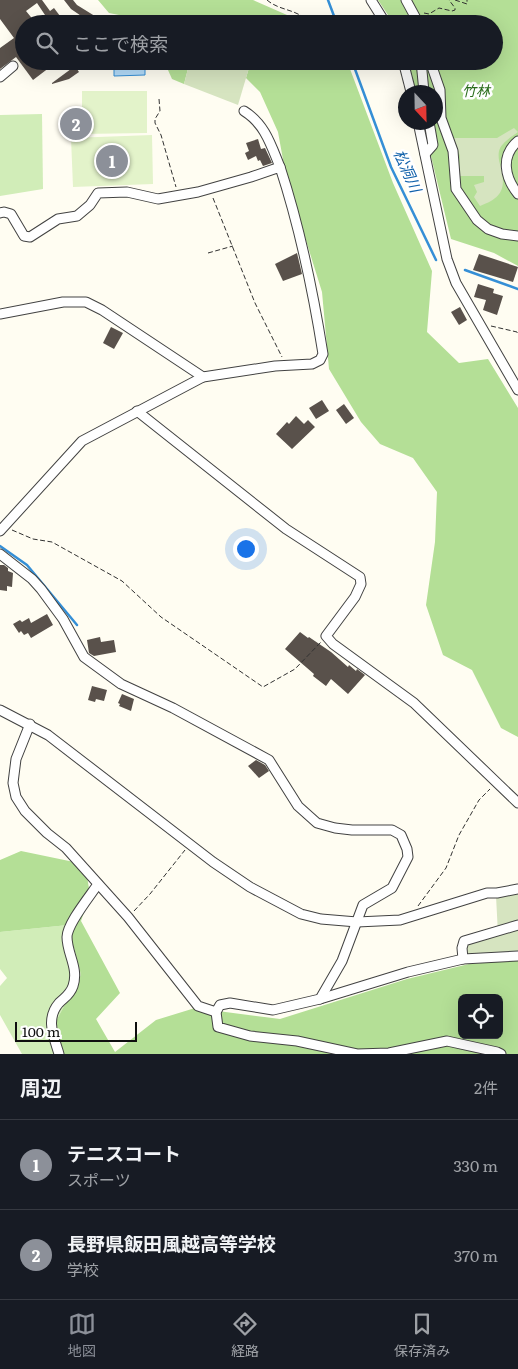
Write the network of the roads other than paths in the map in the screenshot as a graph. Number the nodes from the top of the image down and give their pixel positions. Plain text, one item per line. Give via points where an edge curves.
1 (371, 0) edge
2 (406, 0) edge
3 (380, 15) edge
4 (415, 15) edge
5 (13, 66) dead end
6 (405, 70) edge
7 (422, 70) edge
8 (433, 70) edge
9 (0, 77) edge
10 (409, 85) edge
11 (423, 85) edge
12 (244, 111) dead end
13 (420, 130) edge
14 (430, 130) edge
15 (518, 141) edge
16 (425, 154) junction
17 (280, 167) junction
18 (518, 194) edge
19 (0, 213) edge
20 (518, 236) edge
21 (0, 314) edge
22 (203, 377) junction
23 (518, 390) edge
24 (137, 411) junction
25 (2, 529) edge
26 (0, 554) edge
27 (0, 710) edge
28 (30, 724) junction
29 (518, 803) edge
30 (98, 884) junction
31 (518, 889) edge
32 (357, 922) junction
33 (518, 925) edge
34 (518, 956) edge
35 (463, 959) junction
36 (320, 998) junction
37 (216, 1012) junction
38 (59, 1054) edge
39 (501, 1054) edge

1 - 3 street
2 - 4 street
5 - 9 street
6 - 10 street
7 - 11 street
8 - 20 street via 440,90 441,118 453,151 456,189 477,220 488,229
12 - 17 street via 255,117
13 - 16 street
14 - 16 street via 433,144
15 - 18 street via 510,149 506,162 508,179
16 - 23 street via 447,259 456,282
17 - 19 street via 251,178 158,200 127,192 98,193 78,216 58,219 30,237 24,236 11,214
17 - 22 street via 304,252 323,354 316,362
21 - 22 street via 63,302 86,302
22 - 24 street
24 - 25 street via 82,441
24 - 29 street via 286,529 360,577 361,584 355,597 326,636 332,644 414,703
26 - 32 street via 41,589 63,619 84,657 121,684 269,760 298,806 318,822 352,830 392,830 400,835 408,857 392,888 363,906
27 - 28 street
28 - 30 street via 16,759 13,783 16,797 25,811 66,848
28 - 32 street via 213,862 290,909 321,919
30 - 37 street via 198,1006
30 - 38 street via 67,935 75,975 68,996 59,1003 51,1023
31 - 32 street via 487,893 400,920
32 - 36 street via 342,961
33 - 35 street via 464,941
34 - 35 street
35 - 36 street
36 - 37 street via 273,1010 230,1003 220,1006
37 - 39 street via 218,1027 250,1036 358,1054 389,1053 447,1041

